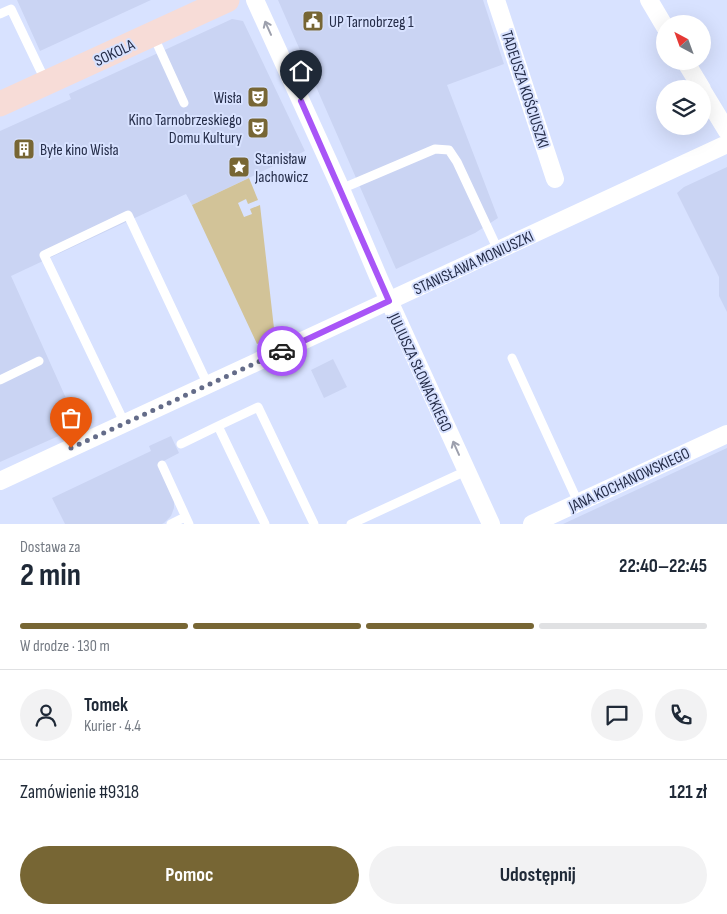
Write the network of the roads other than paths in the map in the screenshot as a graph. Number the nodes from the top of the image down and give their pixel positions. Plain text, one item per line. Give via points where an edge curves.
1 (227, 0) edge
2 (255, 0) edge
3 (496, 0) edge
4 (649, 0) edge
5 (0, 14) edge
6 (658, 15) edge
7 (152, 34) junction
8 (46, 83) junction
9 (184, 103) dead end
10 (0, 104) edge
11 (711, 104) edge
12 (727, 131) edge
13 (727, 144) edge
14 (555, 179) dead end
15 (341, 189) junction
16 (498, 250) junction
17 (389, 301) junction
18 (512, 358) dead end
19 (39, 361) dead end
20 (0, 380) edge
21 (208, 385) junction
22 (125, 424) junction
23 (218, 426) junction
24 (727, 434) edge
25 (181, 444) dead end
26 (162, 465) dead end
27 (466, 470) junction
28 (0, 481) edge
29 (578, 502) junction
30 (187, 521) edge
31 (171, 524) edge
32 (265, 524) edge
33 (314, 524) edge
34 (351, 524) edge
35 (491, 524) edge
36 (532, 524) edge

1 - 7 street, SOKOLA
15 -> 2 street, JULIUSZA SŁOWACKIEGO
3 - 14 street, TADEUSZA KOŚCIUSZKI
4 - 6 street
5 - 8 lane via 11,9
7 - 8 street, SOKOLA
7 - 9 lane
8 - 10 street, SOKOLA
11 - 12 street
13 - 16 street, STANISŁAWA MONIUSZKI
15 - 16 lane via 435,149 449,150 458,162
15 - 17 street, JULIUSZA SŁOWACKIEGO
16 - 17 street, STANISŁAWA MONIUSZKI
17 - 21 street, STANISŁAWA MONIUSZKI
27 -> 17 street, JULIUSZA SŁOWACKIEGO
18 - 29 lane
19 - 20 lane
21 - 22 street, STANISŁAWA MONIUSZKI
21 - 22 lane via 128,215 44,256
22 - 28 street, STANISŁAWA MONIUSZKI
23 - 25 lane
23 - 32 lane
23 - 33 lane via 258,407
24 - 29 street, JANA KOCHANOWSKIEGO
26 - 30 lane
27 - 34 lane
27 - 35 street, JULIUSZA SŁOWACKIEGO
29 - 36 street, JANA KOCHANOWSKIEGO
30 - 31 lane

